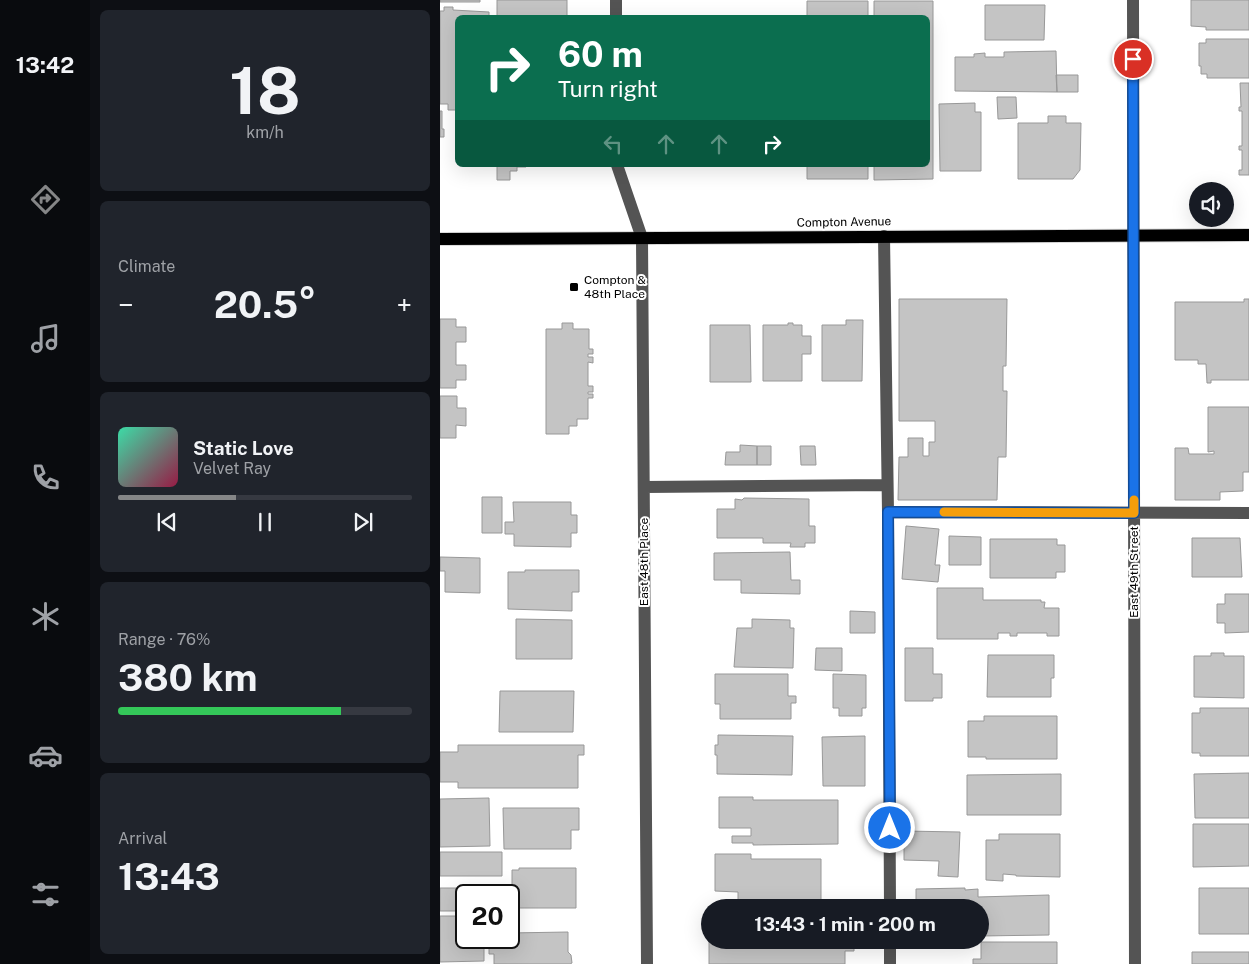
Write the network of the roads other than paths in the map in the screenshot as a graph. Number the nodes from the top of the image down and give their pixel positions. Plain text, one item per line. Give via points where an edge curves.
1 (616, 0) edge
2 (1133, 0) edge
3 (616, 15) edge
4 (618, 167) edge
5 (1249, 235) edge
6 (884, 236) junction
7 (1134, 236) junction
8 (642, 238) junction
9 (440, 239) edge
10 (888, 485) junction
11 (644, 487) junction
12 (888, 512) junction
13 (1134, 513) junction
14 (1249, 513) edge
15 (890, 899) edge
16 (890, 949) edge
17 (647, 964) edge
18 (890, 964) edge
19 (1135, 964) edge

1 - 3 street
2 - 7 street, East 49th Street
4 - 8 street, East 48th Place
5 - 7 main road, Compton Avenue
6 - 7 main road, Compton Avenue
6 - 8 main road, Compton Avenue
6 - 10 street
7 - 13 street, East 49th Street
8 - 9 main road, Compton Avenue
8 - 11 street, East 48th Place
10 - 11 street
10 - 12 street
11 - 17 street, East 48th Place
12 - 13 street
12 - 15 street
13 - 14 street
13 - 19 street, East 49th Street
16 - 18 street

